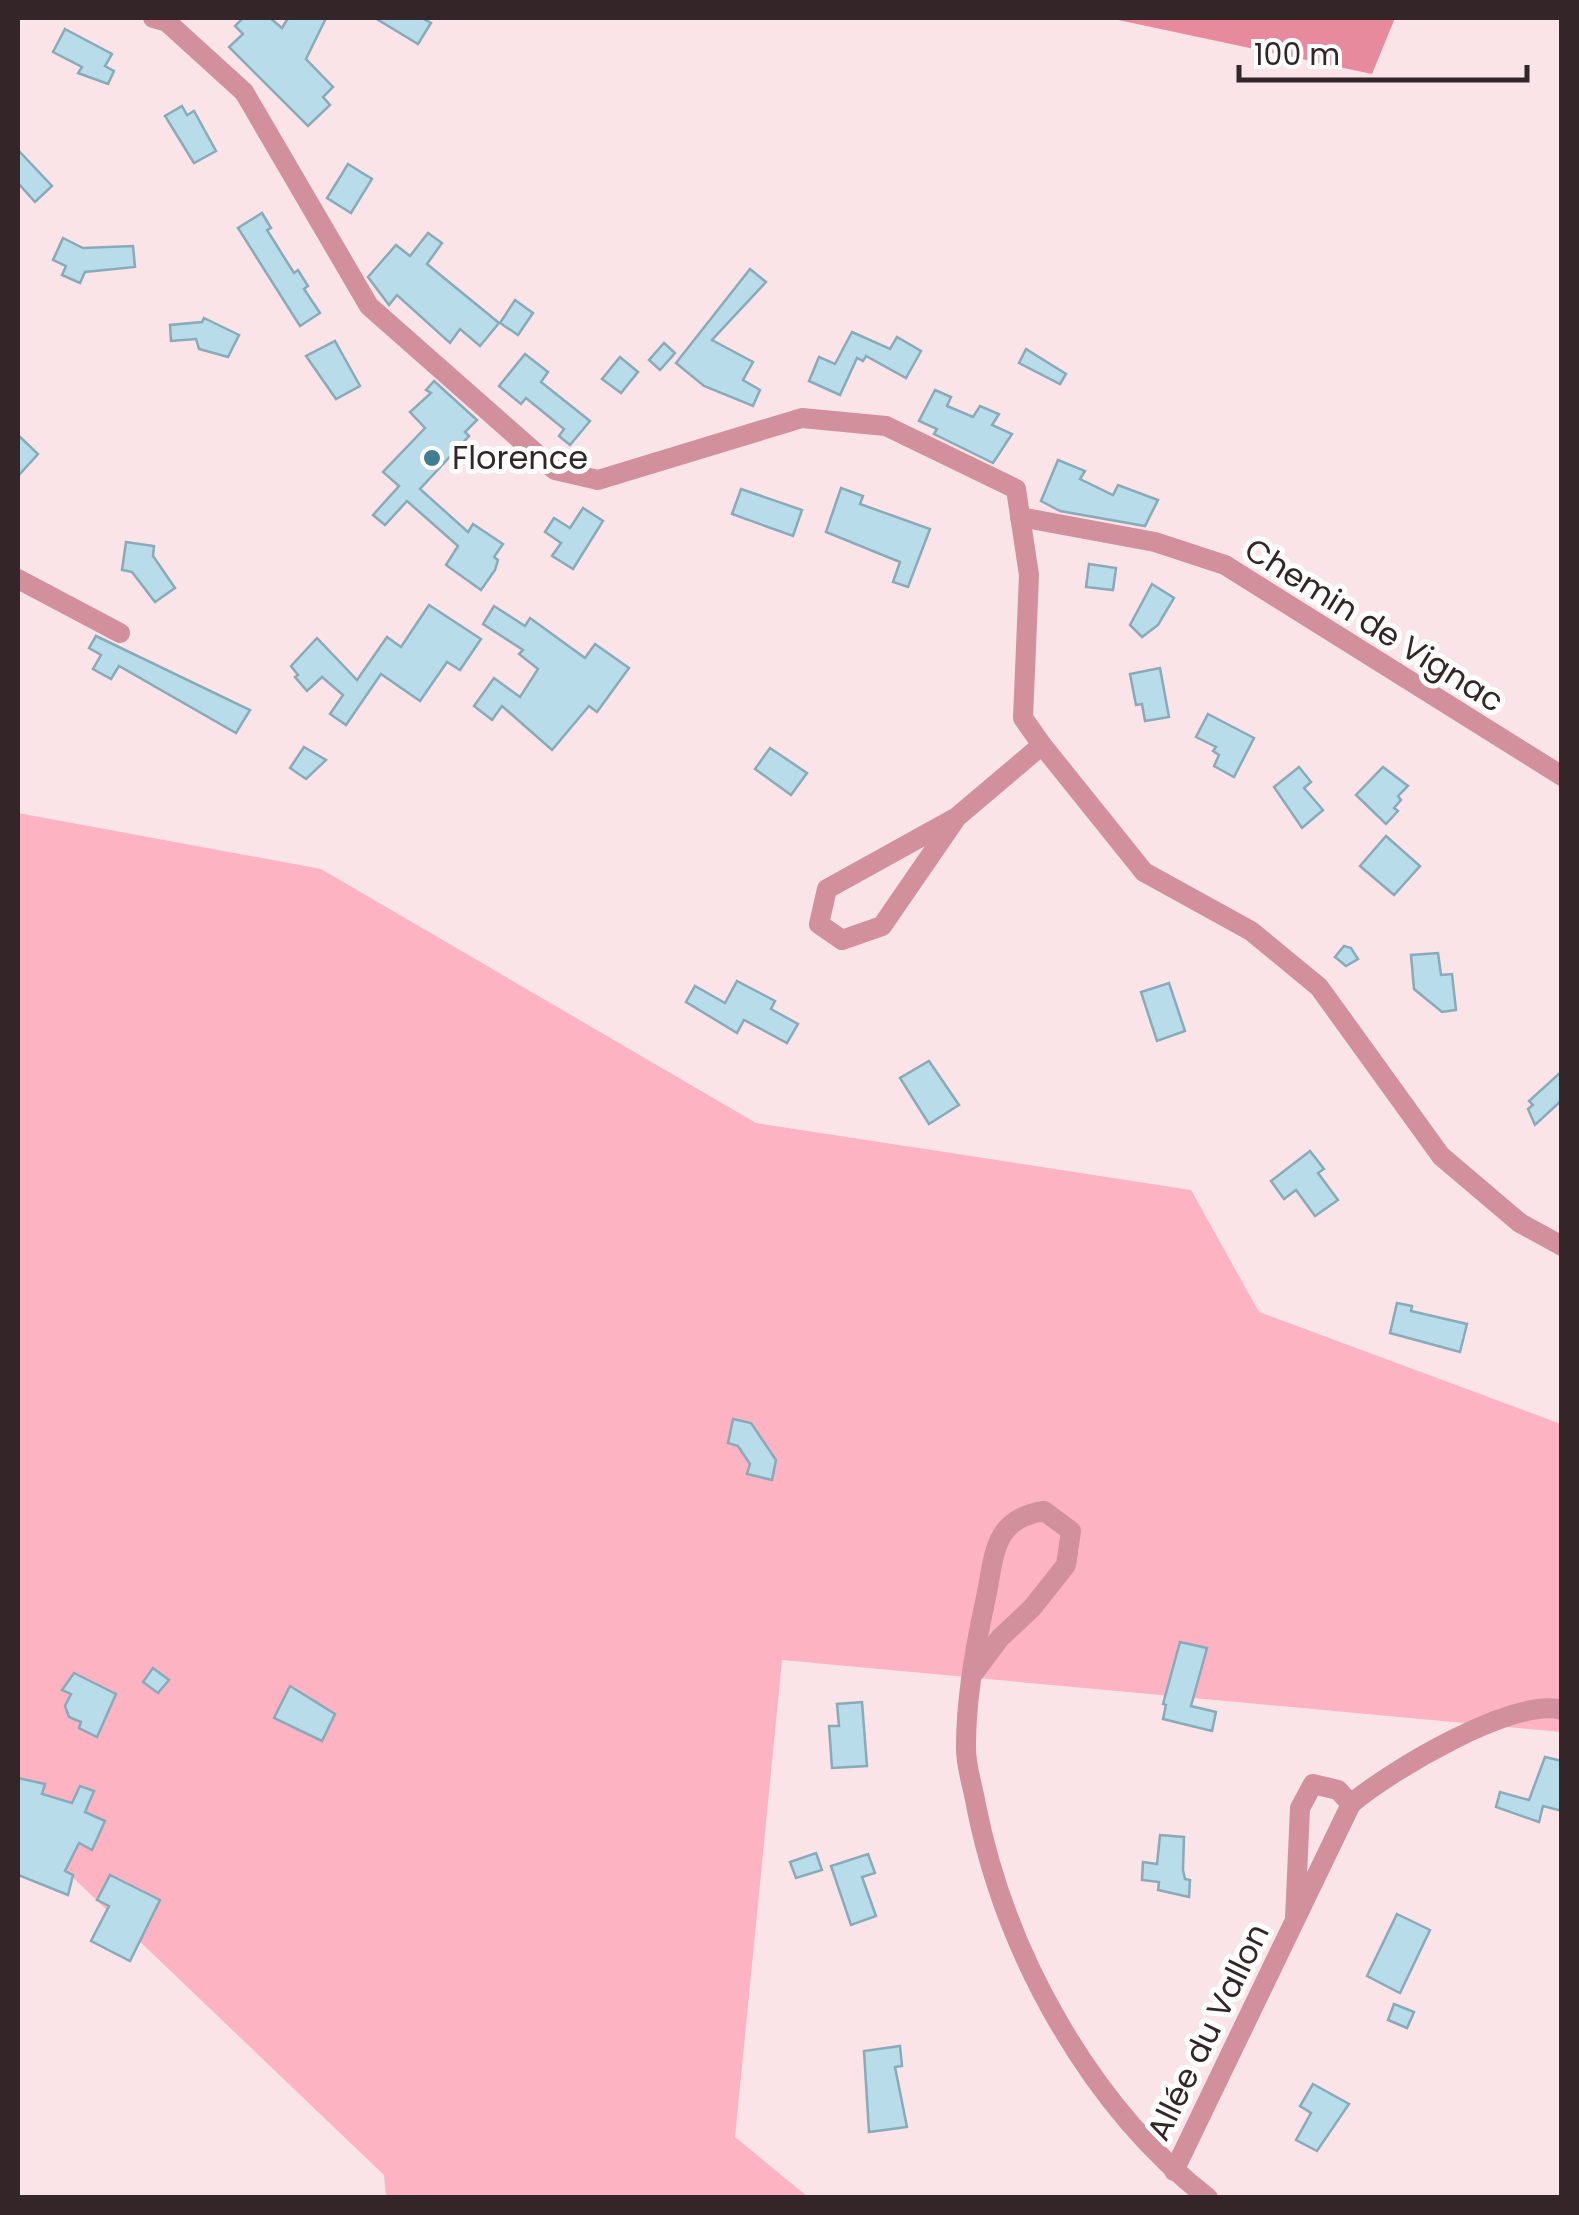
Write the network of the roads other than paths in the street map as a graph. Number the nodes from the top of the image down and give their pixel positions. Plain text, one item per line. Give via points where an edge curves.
1 (163, 19) edge
2 (1020, 517) junction
3 (18, 579) edge
4 (120, 633) dead end
5 (1042, 745) junction
6 (1562, 776) edge
7 (957, 817) junction
8 (1562, 1246) edge
9 (973, 1674) junction
10 (1562, 1710) edge
11 (1351, 1804) junction
12 (1296, 1919) junction
13 (1174, 2171) junction
14 (1208, 2198) edge

1 - 2 street via 244,92 369,306 555,470 598,480 802,418 886,426 1016,489
2 - 5 street via 1028,576 1023,718
2 - 6 street, Chemin de Vignac via 1155,542 1225,565
3 - 4 street
5 - 7 street
5 - 8 street via 1144,872 1250,930 1319,987 1441,1156 1520,1223
7 - 7 street via 826,889 819,924 842,940 882,926
9 - 9 street, Allée du Vallon via 1000,1533 1023,1514 1044,1511 1072,1531 1066,1566
9 - 13 street, Allée du Vallon via 965,1748 986,1858 1025,1959 1090,2070
10 - 11 street, Allée du Vallon via 1512,1713 1426,1754
11 - 12 street, Allée du Vallon
11 - 12 street, Allée du Vallon via 1338,1790 1313,1784 1300,1808
12 - 13 street, Allée du Vallon
13 - 14 street, Allée du Vallon

